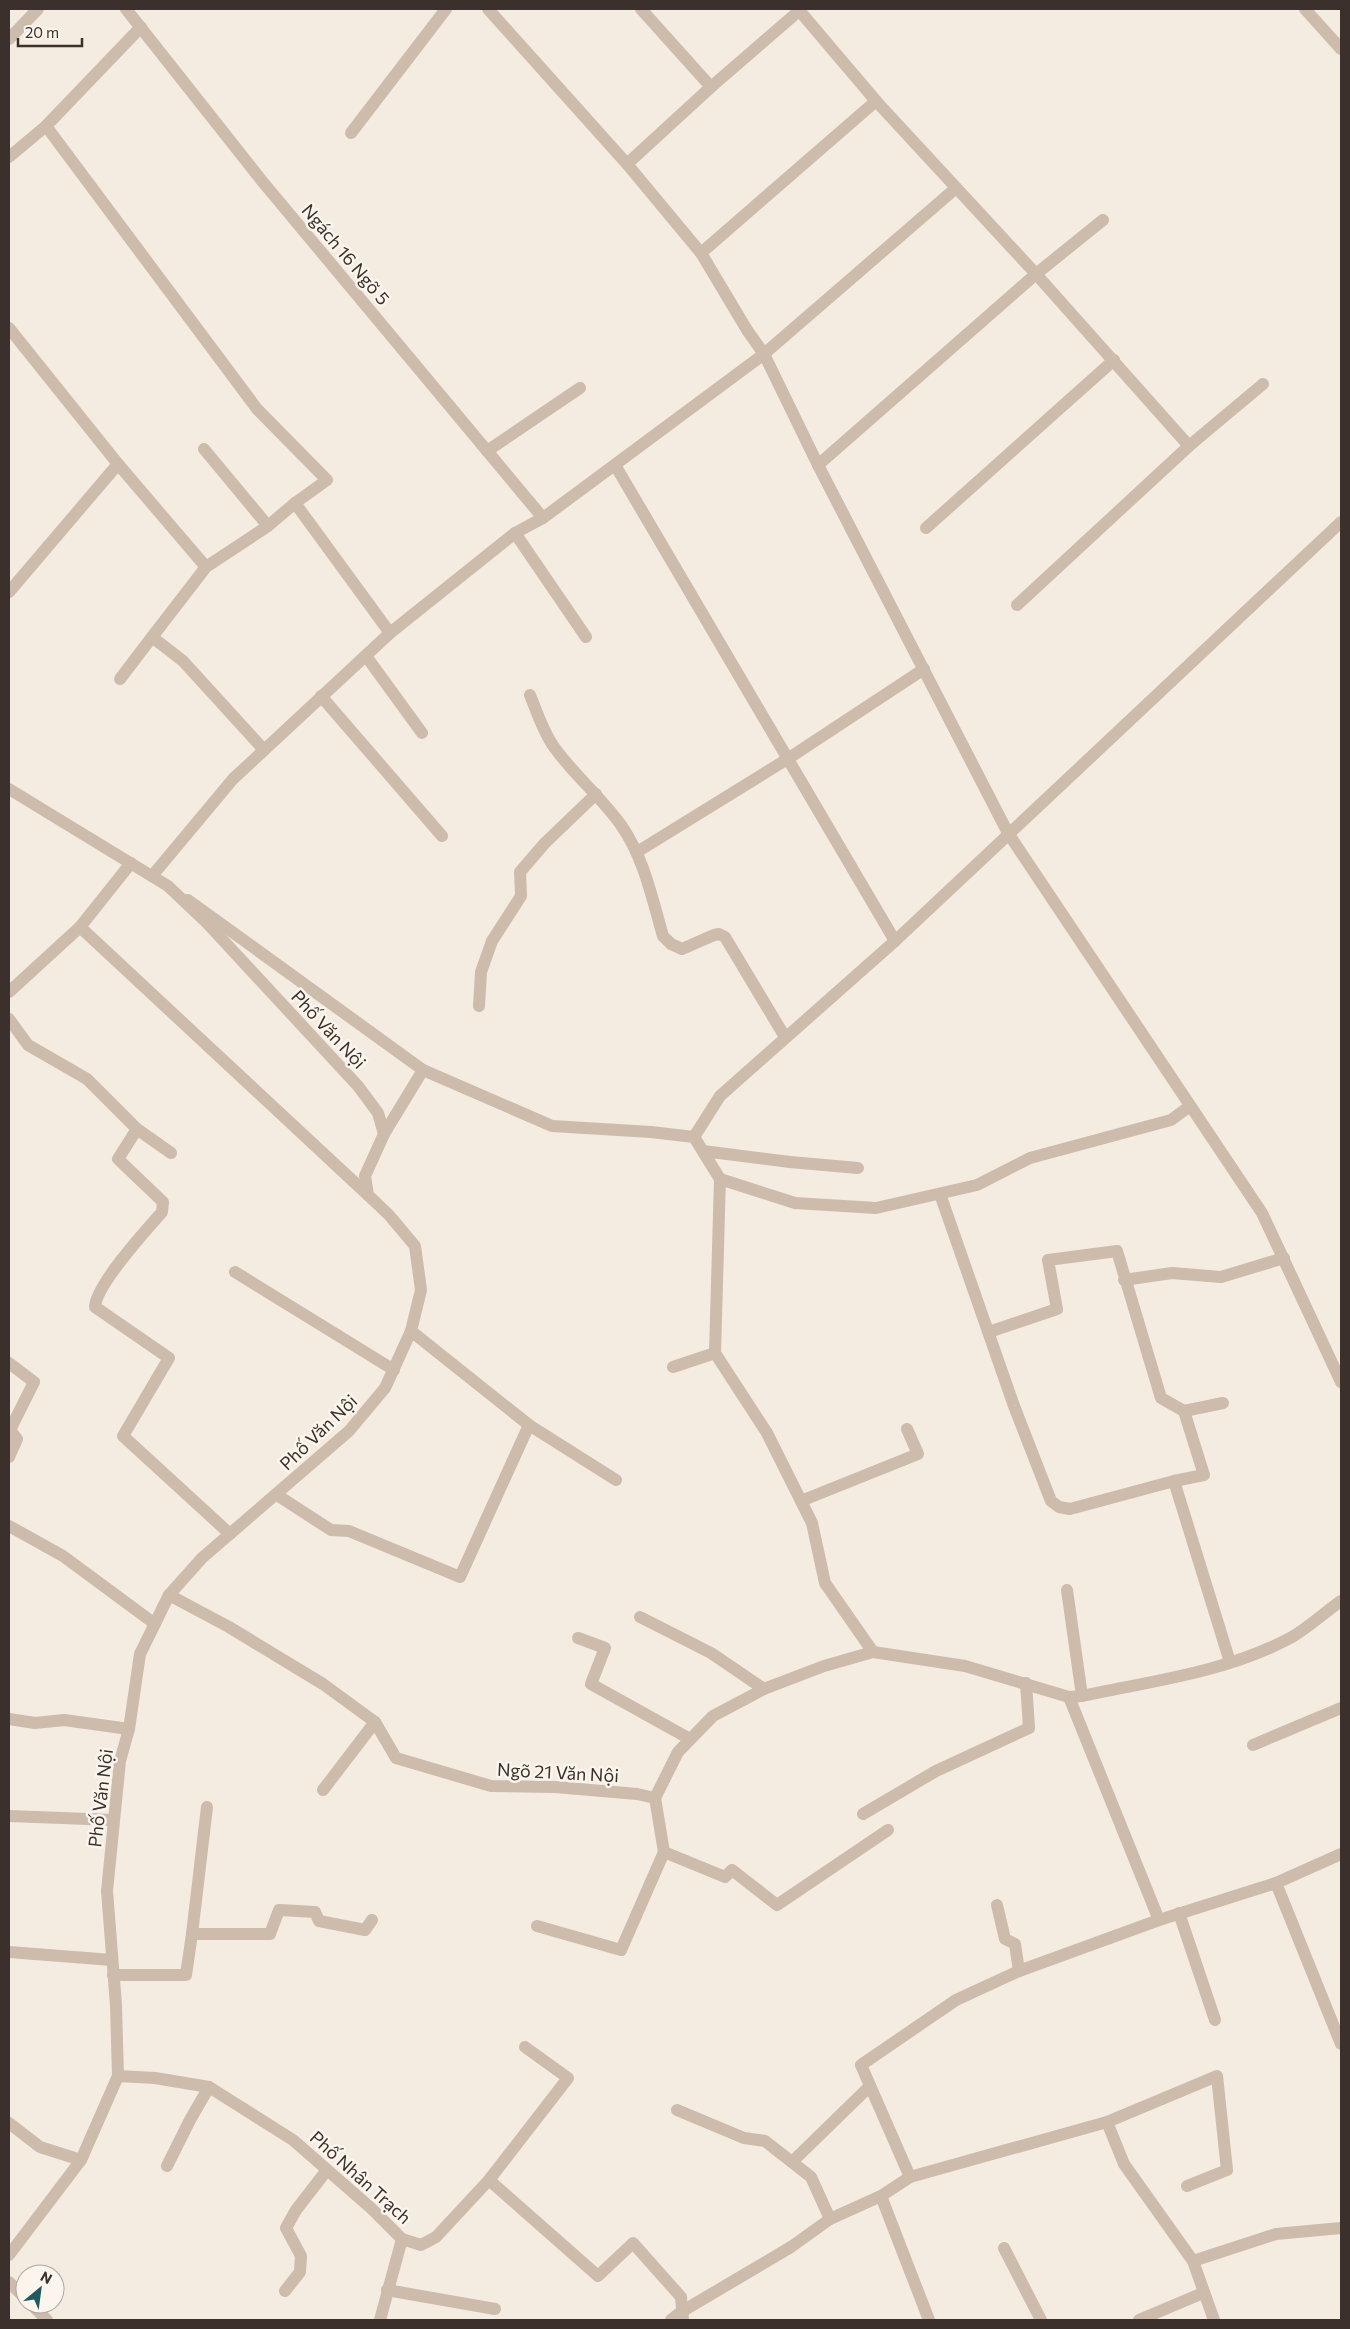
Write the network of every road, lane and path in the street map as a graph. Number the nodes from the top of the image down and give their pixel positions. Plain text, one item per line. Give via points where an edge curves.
1 (38, 9) edge
2 (126, 9) edge
3 (446, 9) edge
4 (488, 9) edge
5 (641, 9) edge
6 (1305, 9) edge
7 (799, 10) edge
8 (140, 27) junction
9 (9, 39) edge
10 (1341, 49) edge
11 (711, 87) junction
12 (876, 100) junction
13 (46, 126) junction
14 (351, 133) dead end
15 (9, 157) edge
16 (627, 164) junction
17 (956, 188) junction
18 (1103, 220) dead end
19 (701, 253) junction
20 (1036, 274) junction
21 (9, 328) edge
22 (764, 354) junction
23 (1114, 360) junction
24 (1263, 384) dead end
25 (580, 388) dead end
26 (1189, 446) junction
27 (204, 448) dead end
28 (487, 451) junction
29 (118, 464) junction
30 (818, 464) junction
31 (615, 465) junction
32 (295, 503) junction
33 (543, 518) junction
34 (1341, 522) edge
35 (268, 526) junction
36 (926, 528) dead end
37 (515, 533) junction
38 (206, 567) junction
39 (9, 592) edge
40 (1017, 605) dead end
41 (390, 633) junction
42 (152, 637) junction
43 (586, 637) dead end
44 (366, 656) junction
45 (924, 669) junction
46 (120, 679) dead end
47 (530, 695) dead end
48 (321, 696) junction
49 (422, 733) dead end
50 (264, 750) junction
51 (789, 758) junction
52 (9, 789) edge
53 (596, 794) junction
54 (1008, 833) junction
55 (442, 836) dead end
56 (637, 852) junction
57 (131, 863) junction
58 (152, 876) junction
59 (168, 886) junction
60 (80, 927) junction
61 (895, 941) junction
62 (9, 992) edge
63 (480, 1006) dead end
64 (9, 1020) edge
65 (784, 1038) junction
66 (423, 1070) junction
67 (1190, 1106) junction
68 (137, 1129) junction
69 (384, 1134) junction
70 (694, 1137) junction
71 (703, 1151) junction
72 (170, 1153) dead end
73 (858, 1168) dead end
74 (720, 1179) junction
75 (940, 1194) junction
76 (368, 1195) junction
77 (1284, 1258) junction
78 (235, 1272) dead end
79 (1124, 1280) junction
80 (411, 1331) junction
81 (989, 1332) junction
82 (715, 1353) junction
83 (9, 1363) edge
84 (673, 1367) dead end
85 (394, 1370) junction
86 (1341, 1382) edge
87 (1224, 1402) dead end
88 (1184, 1411) junction
89 (529, 1425) junction
90 (907, 1428) dead end
91 (9, 1457) edge
92 (616, 1480) dead end
93 (1174, 1481) junction
94 (276, 1495) junction
95 (801, 1501) junction
96 (9, 1526) edge
97 (230, 1534) junction
98 (1067, 1590) dead end
99 (169, 1595) junction
100 (1341, 1600) edge
101 (640, 1617) dead end
102 (155, 1624) junction
103 (578, 1638) dead end
104 (873, 1652) junction
105 (1230, 1662) junction
106 (1026, 1682) junction
107 (764, 1689) junction
108 (1075, 1696) junction
109 (1341, 1708) edge
110 (9, 1719) edge
111 (375, 1722) junction
112 (129, 1729) junction
113 (690, 1739) junction
114 (1253, 1745) dead end
115 (323, 1790) dead end
116 (655, 1798) junction
117 (207, 1807) dead end
118 (862, 1814) dead end
119 (9, 1816) edge
120 (114, 1820) junction
121 (888, 1830) dead end
122 (664, 1852) junction
123 (1341, 1854) edge
124 (1276, 1883) junction
125 (997, 1905) dead end
126 (1179, 1912) junction
127 (372, 1920) dead end
128 (1159, 1920) junction
129 (537, 1926) dead end
130 (192, 1934) junction
131 (9, 1952) edge
132 (112, 1960) junction
133 (1019, 1971) junction
134 (113, 1975) junction
135 (1215, 2020) dead end
136 (1341, 2044) edge
137 (525, 2047) dead end
138 (118, 2076) junction
139 (870, 2086) junction
140 (210, 2087) junction
141 (677, 2110) dead end
142 (1107, 2122) junction
143 (9, 2123) edge
144 (81, 2160) junction
145 (792, 2162) junction
146 (167, 2166) dead end
147 (327, 2170) junction
148 (910, 2177) junction
149 (489, 2180) junction
150 (1187, 2186) dead end
151 (881, 2196) junction
152 (830, 2219) junction
153 (1341, 2228) edge
154 (402, 2239) junction
155 (1004, 2248) dead end
156 (9, 2254) edge
157 (1193, 2261) junction
158 (284, 2290) dead end
159 (388, 2290) junction
160 (1203, 2294) junction
161 (495, 2309) dead end
162 (678, 2317) edge
163 (380, 2320) edge
164 (929, 2320) edge
165 (1041, 2320) edge
166 (1138, 2320) edge
167 (1214, 2320) edge

1 - 9 street
2 - 8 street, Ngách 16 Ngõ 5
3 - 14 street
4 - 16 street
5 - 11 street
6 - 10 street
7 - 11 street
7 - 12 street
8 - 13 street
8 - 28 street, Ngách 16 Ngõ 5 via 262,181
11 - 16 street
12 - 17 street
12 - 19 street
13 - 15 street
13 - 32 street via 256,409 327,480
16 - 19 street
17 - 20 street
17 - 22 street
18 - 20 street
19 - 22 street
20 - 23 street
20 - 30 street
21 - 29 street
22 - 30 street
22 - 31 street
23 - 26 street
23 - 36 street
24 - 26 street
25 - 28 street
26 - 40 street
27 - 35 street
28 - 33 street, Ngách 16 Ngõ 5
29 - 38 street
29 - 39 street
30 - 45 street
31 - 33 street
31 - 51 street
32 - 35 street
32 - 41 street
33 - 37 street
34 - 54 street
35 - 38 street
37 - 41 street
37 - 43 street
38 - 42 street
41 - 44 street
42 - 46 street
42 - 50 street via 183,661
44 - 48 street
44 - 49 street
45 - 51 street
45 - 54 street
47 - 53 street via 553,746
48 - 50 street
48 - 55 street
50 - 58 street via 233,779
51 - 56 street
51 - 61 street
52 - 57 street, Phố Văn Nội
53 - 56 street
53 - 63 street via 520,872 521,896 492,941 481,972
54 - 61 street
54 - 67 street
56 - 65 street via 663,936 682,949 714,935 725,937
57 - 58 street, Phố Văn Nội
57 - 60 street
58 - 59 street, Phố Văn Nội
59 - 66 street
59 - 69 street, Phố Văn Nội via 208,924 358,1086 378,1113
60 - 62 street
60 - 76 street, Phố Văn Nội
61 - 65 street
64 - 68 street via 28,1045 87,1079
65 - 70 street via 720,1096
66 - 69 street
66 - 70 street via 552,1126
67 - 75 street via 1171,1120 1030,1158 977,1185
67 - 77 street via 1262,1214
68 - 72 street
68 - 97 street via 118,1159 163,1202 162,1212 113,1272 95,1299 95,1307 169,1358 123,1436
69 - 76 street via 365,1176
70 - 71 street
71 - 73 street
71 - 74 street
74 - 75 street via 795,1203 876,1208
74 - 82 street
75 - 81 street
76 - 80 street, Phố Văn Nội via 390,1215 415,1246 421,1290
77 - 79 street via 1221,1277 1172,1273
77 - 86 street
78 - 85 street
79 - 81 street via 1117,1251 1048,1260 1057,1309
79 - 88 street via 1161,1398
80 - 85 street, Phố Văn Nội
80 - 89 street
81 - 93 street via 1051,1501 1070,1509
82 - 84 street
82 - 95 street via 767,1433
83 - 91 street via 34,1382 10,1430 18,1440
85 - 94 street, Phố Văn Nội via 385,1388 349,1431
87 - 88 street
88 - 93 street via 1204,1475
89 - 92 street
89 - 94 street via 460,1578 349,1531 332,1530
90 - 95 street via 918,1454
93 - 105 street
94 - 97 street, Phố Văn Nội
95 - 104 street via 812,1523 825,1583
96 - 102 street via 63,1556
97 - 99 street, Phố Văn Nội via 202,1558
98 - 108 street
99 - 102 street, Phố Văn Nội
99 - 111 street, Ngõ 21 Văn Nội via 315,1679
100 - 105 street via 1292,1636
101 - 107 street via 711,1653
102 - 112 street, Phố Văn Nội via 140,1654
103 - 113 street via 605,1648 591,1684
104 - 106 street via 965,1666
104 - 107 street
105 - 108 street via 1212,1669
106 - 108 street
106 - 118 street via 1029,1728 936,1771
107 - 113 street via 712,1716
108 - 128 street
109 - 114 street
110 - 112 street via 35,1724 64,1720
111 - 115 street
111 - 116 street, Ngõ 21 Văn Nội via 396,1758 491,1786 555,1787
112 - 120 street, Phố Văn Nội via 120,1761
113 - 116 street via 678,1752
116 - 122 street
117 - 130 street
119 - 120 street
120 - 132 street, Phố Văn Nội via 107,1891
121 - 122 street via 777,1905 732,1870 726,1877
122 - 129 street via 621,1950
123 - 124 street
124 - 126 street
124 - 136 street
125 - 133 street via 1005,1939 1015,1944
126 - 128 street
126 - 135 street
127 - 130 street via 365,1930 319,1921 315,1912 279,1910 270,1934
128 - 133 street
130 - 134 street via 186,1975
131 - 132 street
132 - 134 street, Phố Văn Nội
133 - 139 street via 956,2000 861,2065
134 - 138 street, Phố Văn Nội
137 - 149 street, Phố Nhân Trạch via 568,2078
138 - 140 street, Phố Nhân Trạch
138 - 144 street
139 - 145 street
139 - 148 street
140 - 146 street
140 - 147 street, Phố Nhân Trạch via 293,2140
141 - 145 street via 744,2138 765,2141
142 - 148 street
142 - 150 street via 1217,2076 1228,2170
142 - 157 street via 1124,2164
143 - 144 street via 40,2147
144 - 156 street
145 - 152 street via 811,2177
147 - 154 street, Phố Nhân Trạch
147 - 158 street via 286,2228 301,2256 300,2272
148 - 151 street
149 - 154 street, Phố Nhân Trạch via 436,2238 421,2245
149 - 162 street via 598,2276 633,2243 681,2297
151 - 152 street
151 - 164 street
152 - 162 street via 791,2248
153 - 157 street via 1276,2234
154 - 159 street
155 - 165 street
157 - 160 street
159 - 161 street
159 - 163 street
160 - 166 street
160 - 167 street

